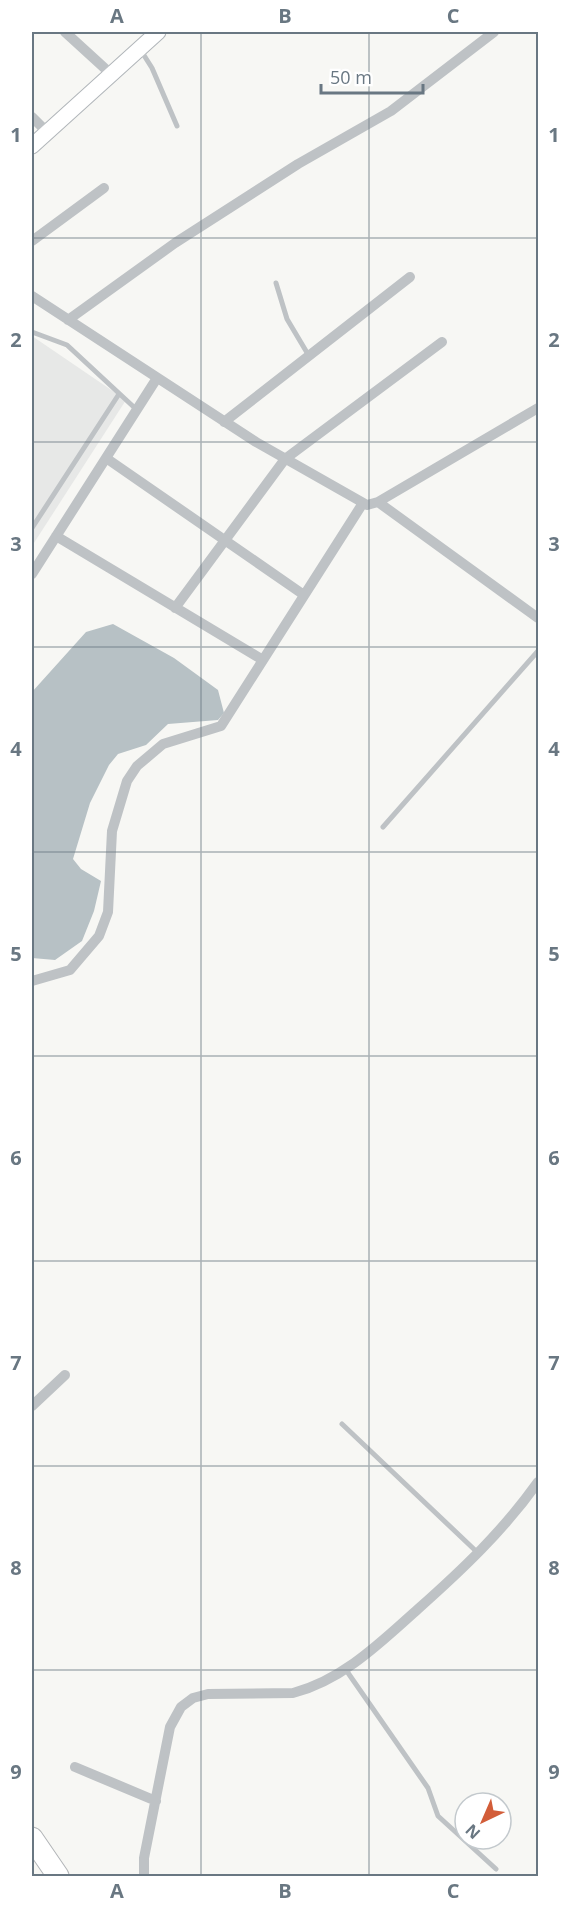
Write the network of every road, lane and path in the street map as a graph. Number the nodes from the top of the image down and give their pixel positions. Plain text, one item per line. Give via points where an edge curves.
1 (65, 32) edge
2 (158, 32) edge
3 (494, 32) edge
4 (139, 48) junction
5 (111, 74) junction
6 (32, 117) edge
7 (177, 126) dead end
8 (47, 132) junction
9 (32, 146) edge
10 (104, 188) dead end
11 (32, 241) edge
12 (410, 277) dead end
13 (276, 283) dead end
14 (32, 296) edge
15 (69, 320) junction
16 (32, 332) edge
17 (442, 342) dead end
18 (309, 356) junction
19 (157, 378) junction
20 (119, 394) junction
21 (538, 408) edge
22 (136, 410) junction
23 (224, 422) junction
24 (106, 458) junction
25 (285, 459) junction
26 (378, 502) junction
27 (363, 503) junction
28 (32, 528) edge
29 (56, 536) junction
30 (225, 540) junction
31 (32, 574) edge
32 (304, 596) junction
33 (175, 608) junction
34 (538, 618) edge
35 (538, 651) edge
36 (263, 660) junction
37 (383, 827) dead end
38 (32, 981) edge
39 (65, 1375) dead end
40 (32, 1406) edge
41 (342, 1424) dead end
42 (538, 1482) edge
43 (480, 1554) junction
44 (346, 1670) junction
45 (75, 1767) dead end
46 (156, 1801) junction
47 (32, 1838) edge
48 (496, 1869) dead end
49 (58, 1876) edge
50 (144, 1876) edge

1 - 5 street
2 - 4 street
3 - 15 street via 392,111 298,164 184,237
4 - 5 street
4 - 7 lane
5 - 8 street
6 - 8 street
8 - 9 street
10 - 11 street
12 - 18 street
13 - 18 lane via 287,320
14 - 15 street
15 - 19 street
16 - 20 lane via 67,345
17 - 25 street
18 - 23 street
19 - 22 street
19 - 23 street
20 - 22 lane
20 - 28 lane
21 - 26 street
22 - 24 street
23 - 25 street
24 - 29 street
24 - 30 street
25 - 27 street
25 - 30 street
26 - 27 street
26 - 34 street
27 - 32 street
29 - 31 street
29 - 33 street
30 - 32 street
30 - 33 street
32 - 36 street
33 - 36 street
35 - 37 lane
36 - 38 street via 221,726 163,744 137,766 127,781 112,831 108,912 99,936 70,970
39 - 40 street
41 - 43 lane
42 - 43 street
43 - 44 street
44 - 46 street via 293,1693 208,1694 193,1698 181,1707 170,1727
44 - 48 lane via 428,1788 438,1816
45 - 46 street
46 - 50 street
47 - 49 highway

